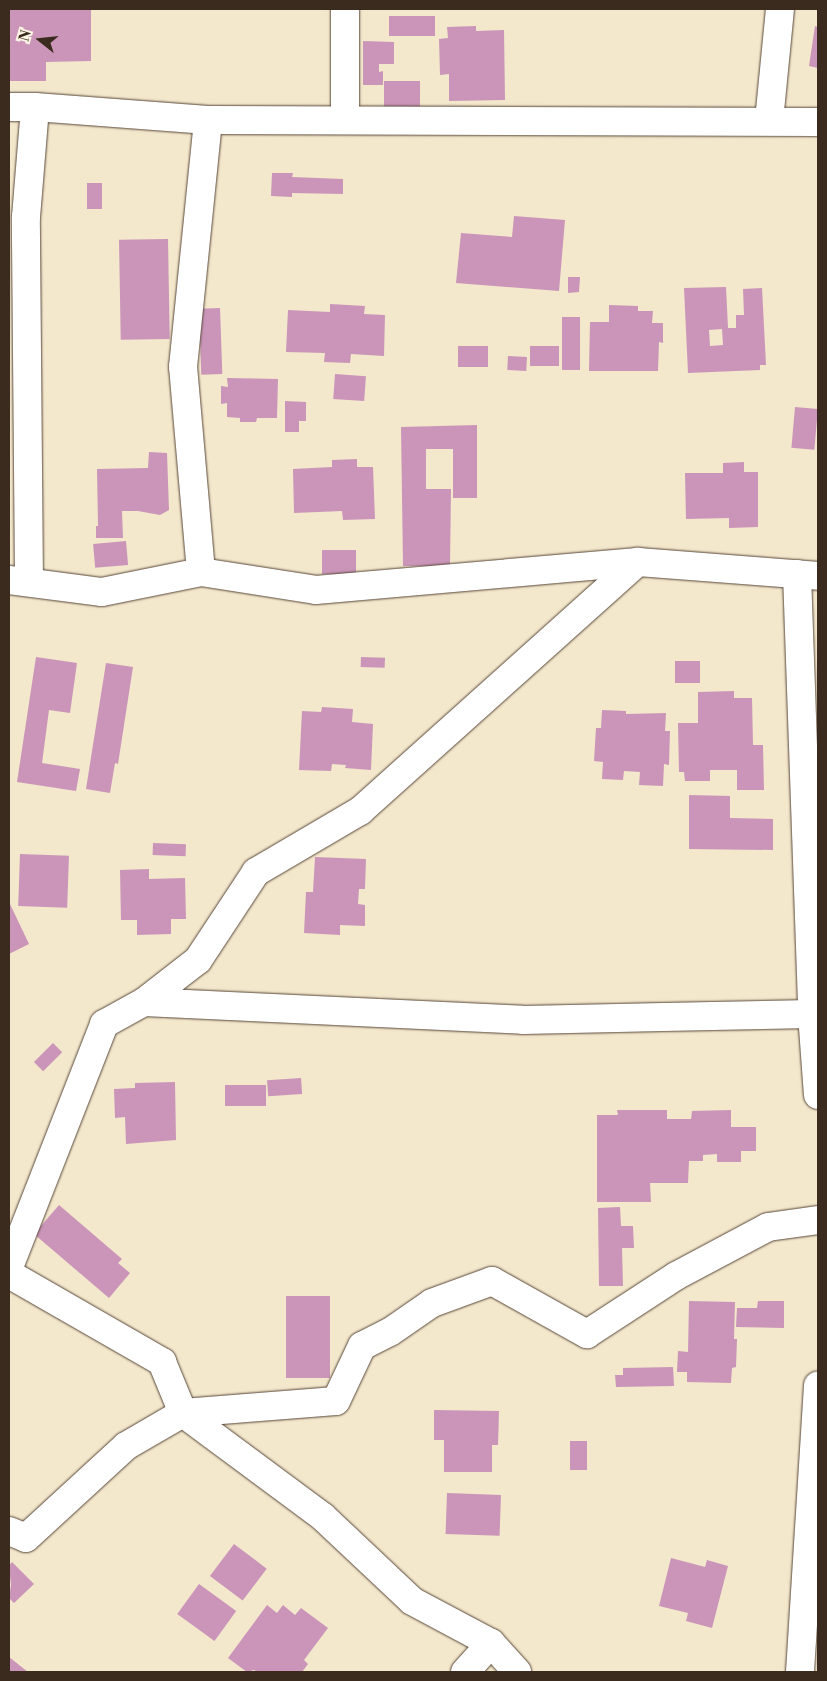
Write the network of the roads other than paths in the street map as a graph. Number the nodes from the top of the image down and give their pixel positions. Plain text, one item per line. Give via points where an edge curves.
1 (345, 9) edge
2 (780, 9) edge
3 (22, 107) edge
4 (208, 120) junction
5 (345, 120) junction
6 (768, 121) junction
7 (818, 122) edge
8 (638, 562) junction
9 (201, 572) junction
10 (808, 575) edge
11 (19, 581) edge
12 (144, 1002) junction
13 (812, 1014) junction
14 (818, 1095) edge
15 (818, 1220) edge
16 (9, 1267) edge
17 (9, 1274) edge
18 (818, 1386) edge
19 (183, 1413) junction
20 (9, 1531) edge
21 (491, 1643) junction
22 (465, 1672) edge
23 (517, 1672) edge
24 (800, 1672) edge

1 - 5 street
2 - 6 street
3 - 4 street
3 - 11 street via 26,217
4 - 5 street
4 - 9 street via 183,367
5 - 6 street
6 - 7 street
8 - 9 street via 316,590
8 - 10 street
8 - 12 street via 360,811 256,872 198,960
9 - 11 street via 102,592
10 - 13 street
12 - 13 street via 522,1020
12 - 16 street via 104,1024
13 - 14 street
15 - 19 street via 768,1227 676,1276 587,1334 492,1281 432,1303 390,1332 362,1346 336,1401
17 - 19 street via 162,1362
18 - 24 street
19 - 20 street via 126,1446 26,1538
19 - 21 street via 323,1517 412,1601
21 - 22 street
21 - 23 street

